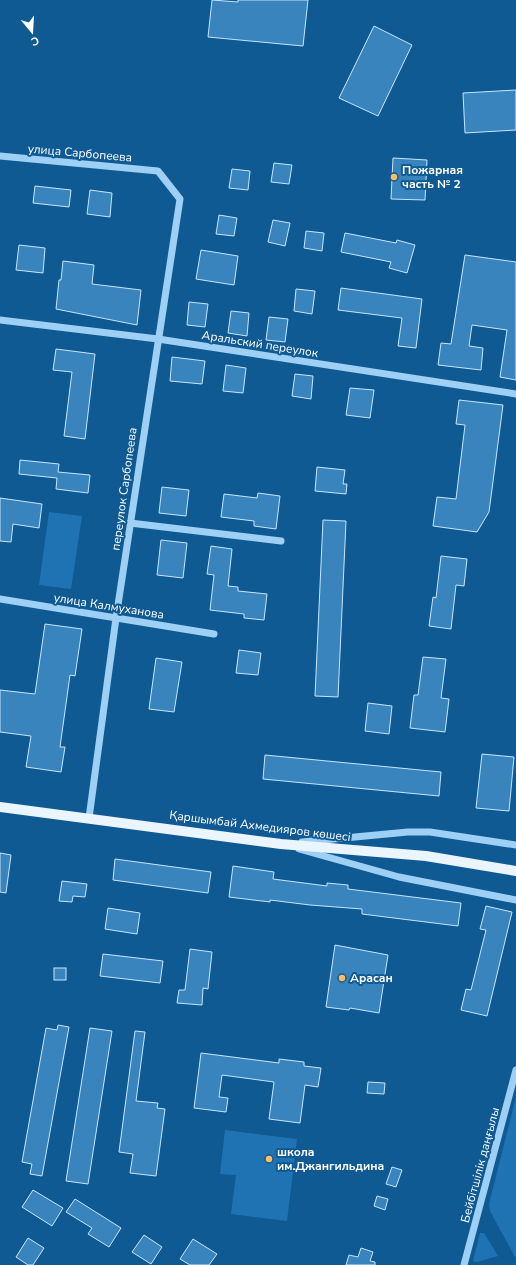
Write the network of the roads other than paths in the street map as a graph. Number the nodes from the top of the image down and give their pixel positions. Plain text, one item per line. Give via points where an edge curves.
1 (0, 156) edge
2 (158, 171) joint
3 (0, 320) edge
4 (158, 339) junction
5 (516, 394) edge
6 (130, 523) junction
7 (281, 541) dead end
8 (0, 599) edge
9 (116, 618) junction
10 (214, 634) dead end
11 (0, 807) edge
12 (89, 818) junction
13 (281, 844) junction
14 (516, 845) edge
15 (516, 871) edge
16 (516, 900) edge
17 (516, 1070) edge
18 (464, 1265) edge

1 - 2 street, улица Сарбопеева
2 - 4 street, переулок Сарбопеева via 180,199
3 - 4 street, Аральский переулок
4 - 5 street, Аральский переулок
4 - 6 street, переулок Сарбопеева
6 - 7 street
6 - 9 street, переулок Сарбопеева
8 - 9 street, улица Калмуханова
9 - 10 street, улица Калмуханова
9 - 12 street, переулок Сарбопеева
11 - 12 main road, Қаршымбай Ахмедияров көшесі
12 - 13 main road, Қаршымбай Ахмедияров көшесі
13 - 14 street via 430,832
13 - 15 main road, Қаршымбай Ахмедияров көшесі via 426,856
13 - 16 street via 399,876
17 - 18 street, Бейбітшілік даңғылы

